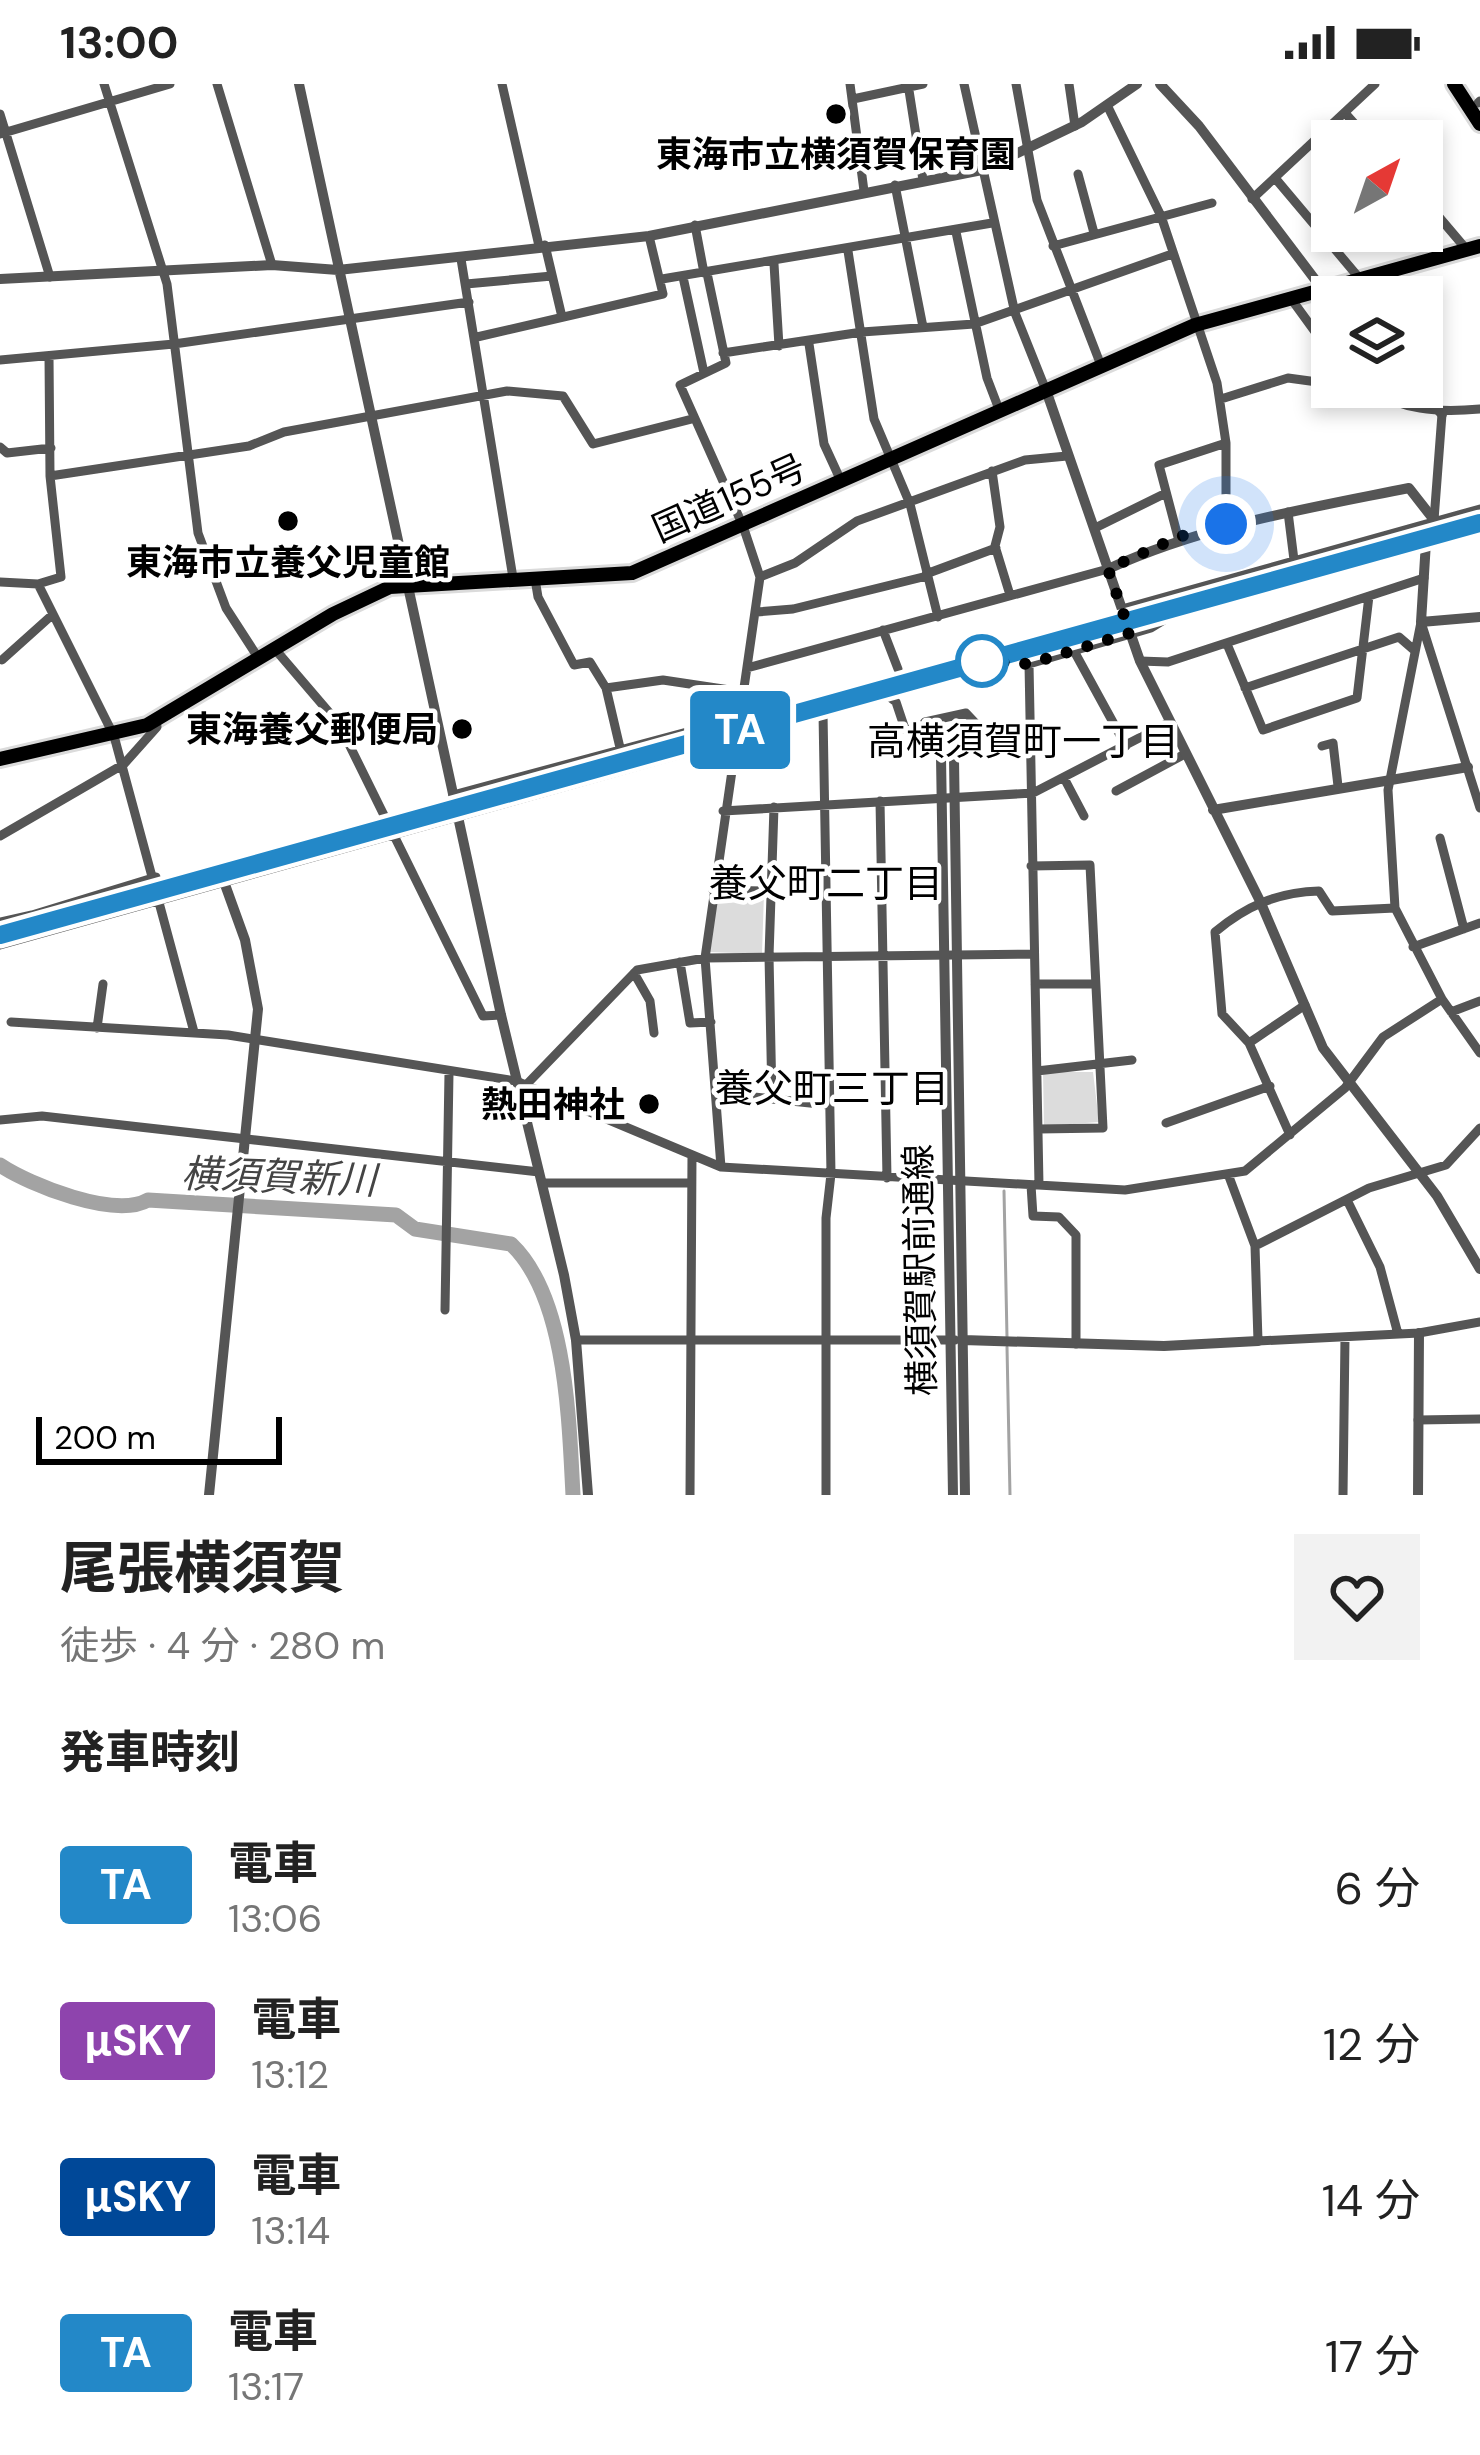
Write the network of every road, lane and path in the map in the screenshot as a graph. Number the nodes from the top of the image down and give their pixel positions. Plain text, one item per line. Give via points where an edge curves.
1 (104, 84) edge
2 (170, 84) edge
3 (217, 84) edge
4 (298, 84) edge
5 (502, 84) edge
6 (850, 84) edge
7 (923, 84) edge
8 (964, 84) edge
9 (1016, 84) edge
10 (1069, 84) edge
11 (1137, 84) edge
12 (1160, 84) edge
13 (1375, 84) edge
14 (1454, 84) edge
15 (1465, 84) edge
16 (908, 86) edge
17 (854, 99) junction
18 (109, 103) junction
19 (1479, 103) edge
20 (1107, 105) junction
21 (1345, 113) junction
22 (0, 114) edge
23 (1351, 120) edge
24 (1480, 124) edge
25 (1075, 126) junction
26 (3, 134) edge
27 (1026, 153) junction
28 (982, 170) junction
29 (1078, 174) dead end
30 (1274, 178) junction
31 (923, 180) junction
32 (895, 185) junction
33 (864, 191) junction
34 (1252, 199) junction
35 (1212, 203) dead end
36 (1161, 215) junction
37 (1443, 218) edge
38 (992, 223) junction
39 (694, 225) junction
40 (956, 232) junction
41 (1094, 233) junction
42 (649, 236) junction
43 (906, 240) junction
44 (542, 245) junction
45 (1053, 246) junction
46 (1473, 248) edge
47 (848, 251) junction
48 (1172, 254) junction
49 (461, 259) junction
50 (774, 264) junction
51 (272, 265) junction
52 (338, 270) junction
53 (162, 271) junction
54 (705, 273) junction
55 (552, 276) junction
56 (1312, 276) edge
57 (1358, 276) edge
58 (1375, 276) edge
59 (50, 277) junction
60 (682, 277) junction
61 (0, 279) edge
62 (662, 279) junction
63 (466, 284) junction
64 (1071, 292) junction
65 (1311, 298) edge
66 (1292, 300) junction
67 (469, 302) junction
68 (1015, 313) junction
69 (562, 317) junction
70 (349, 318) junction
71 (974, 324) junction
72 (1195, 325) junction
73 (1311, 326) edge
74 (923, 327) junction
75 (862, 332) junction
76 (477, 337) junction
77 (174, 344) junction
78 (809, 344) junction
79 (779, 346) junction
80 (723, 353) junction
81 (49, 356) junction
82 (0, 360) edge
83 (1102, 368) junction
84 (704, 373) junction
85 (1311, 381) edge
86 (1047, 393) junction
87 (487, 395) junction
88 (1221, 399) junction
89 (1407, 408) edge
90 (1436, 408) edge
91 (1000, 413) junction
92 (1478, 413) edge
93 (1442, 414) junction
94 (692, 419) junction
95 (370, 420) junction
96 (1226, 443) junction
97 (0, 447) edge
98 (51, 448) junction
99 (188, 455) junction
100 (1067, 456) junction
101 (890, 460) junction
102 (992, 471) junction
103 (50, 476) junction
104 (841, 481) junction
105 (1166, 493) junction
106 (910, 504) junction
107 (1480, 509) edge
108 (1288, 512) junction
109 (1434, 520) junction
110 (1226, 524) junction
111 (743, 526) junction
112 (1480, 527) edge
113 (1095, 528) junction
114 (1178, 537) junction
115 (1426, 542) junction
116 (996, 548) junction
117 (1294, 560) junction
118 (1108, 569) junction
119 (926, 575) junction
120 (760, 577) junction
121 (513, 578) junction
122 (1424, 578) junction
123 (535, 579) junction
124 (0, 582) edge
125 (38, 584) junction
126 (407, 584) junction
127 (1010, 595) junction
128 (1370, 596) junction
129 (1122, 609) junction
130 (757, 612) junction
131 (51, 616) junction
132 (938, 617) junction
133 (1480, 617) edge
134 (1421, 622) junction
135 (884, 630) junction
136 (1130, 633) junction
137 (1226, 644) junction
138 (274, 648) junction
139 (1364, 648) junction
140 (1414, 650) junction
141 (1074, 651) junction
142 (259, 658) junction
143 (2, 660) edge
144 (1140, 661) junction
145 (748, 668) junction
146 (898, 669) dead end
147 (606, 688) junction
148 (1245, 688) junction
149 (743, 692) junction
150 (823, 713) junction
151 (739, 718) junction
152 (156, 719) junction
153 (1168, 723) junction
154 (918, 730) junction
155 (114, 736) junction
156 (735, 737) junction
157 (1126, 746) junction
158 (1322, 746) dead end
159 (621, 752) junction
160 (1183, 755) junction
161 (948, 758) junction
162 (0, 759) edge
163 (124, 764) junction
164 (1468, 767) junction
165 (1064, 778) junction
166 (1390, 779) junction
167 (1338, 786) junction
168 (1116, 791) dead end
169 (1033, 794) junction
170 (453, 795) junction
171 (949, 797) junction
172 (880, 801) junction
173 (823, 806) junction
174 (774, 807) junction
175 (1480, 808) edge
176 (1213, 810) junction
177 (723, 811) junction
178 (458, 814) junction
179 (1084, 816) dead end
180 (392, 833) junction
181 (0, 836) edge
182 (1440, 838) dead end
183 (1031, 866) junction
184 (156, 878) junction
185 (223, 879) junction
186 (713, 890) junction
187 (770, 891) junction
188 (160, 896) junction
189 (1260, 902) junction
190 (1395, 908) junction
191 (32, 915) junction
192 (0, 922) edge
193 (1480, 923) edge
194 (1464, 929) junction
195 (39, 931) junction
196 (2, 945) edge
197 (1413, 947) junction
198 (953, 954) junction
199 (1034, 954) junction
200 (769, 956) junction
201 (884, 956) junction
202 (826, 957) junction
203 (705, 958) junction
204 (680, 962) junction
205 (634, 973) junction
206 (103, 984) dead end
207 (1035, 984) junction
208 (1093, 984) junction
209 (1442, 999) junction
210 (1480, 1001) edge
211 (1305, 1006) junction
212 (1451, 1012) junction
213 (501, 1015) junction
214 (10, 1022) dead end
215 (710, 1022) junction
216 (98, 1028) junction
217 (194, 1033) junction
218 (654, 1033) dead end
219 (254, 1040) junction
220 (1249, 1042) junction
221 (1480, 1053) edge
222 (1132, 1060) dead end
223 (1098, 1067) junction
224 (1037, 1071) junction
225 (449, 1073) junction
226 (522, 1082) junction
227 (1348, 1082) junction
228 (1270, 1086) junction
229 (716, 1093) junction
230 (772, 1100) junction
231 (830, 1105) junction
232 (0, 1120) edge
233 (1166, 1124) dead end
234 (1480, 1128) edge
235 (1039, 1129) junction
236 (1290, 1135) junction
237 (247, 1139) junction
238 (692, 1155) junction
239 (445, 1161) junction
240 (721, 1167) junction
241 (831, 1174) junction
242 (1421, 1175) junction
243 (541, 1178) junction
244 (887, 1178) junction
245 (1230, 1179) junction
246 (954, 1182) junction
247 (691, 1183) junction
248 (1035, 1185) junction
249 (1348, 1202) junction
250 (1255, 1246) junction
251 (1480, 1269) edge
252 (445, 1310) dead end
253 (1480, 1322) edge
254 (1419, 1333) junction
255 (1398, 1334) junction
256 (1345, 1337) junction
257 (576, 1340) junction
258 (690, 1340) junction
259 (957, 1340) junction
260 (1258, 1341) junction
261 (826, 1342) junction
262 (1076, 1344) junction
263 (1480, 1419) edge
264 (1418, 1420) junction
265 (209, 1495) edge
266 (588, 1495) edge
267 (690, 1495) edge
268 (826, 1495) edge
269 (953, 1495) edge
270 (965, 1495) edge
271 (1343, 1495) edge
272 (1418, 1495) edge

1 - 18 street
2 - 18 street
3 - 51 street
4 - 52 street
5 - 44 street
6 - 17 street
7 - 16 street
8 - 28 street
9 - 27 street
10 - 25 street
11 - 20 street
12 - 34 street
13 - 21 street
14 - 24 highway
15 - 19 highway
16 - 17 street
16 - 31 street
17 - 33 street
18 - 26 street
18 - 53 street
20 - 25 street
20 - 36 street
21 - 23 street
21 - 30 street
22 - 26 street
25 - 27 street
26 - 59 street
27 - 28 street
27 - 45 street
28 - 31 street
28 - 38 street
29 - 41 street
30 - 34 street
30 - 57 street
31 - 32 street
32 - 33 street
32 - 43 street
33 - 39 street
34 - 56 street
35 - 36 street
36 - 41 street
36 - 48 street
37 - 46 street
38 - 40 street
38 - 68 street
39 - 42 street
39 - 54 street
40 - 43 street
40 - 71 street
41 - 45 street
42 - 44 street
42 - 62 street
43 - 47 street
43 - 74 street
44 - 49 street
44 - 55 street
45 - 64 street
46 - 58 highway, 国道155号
47 - 50 street
47 - 75 street
48 - 64 street
48 - 72 street
49 - 52 street
49 - 63 street
50 - 54 street
50 - 79 street
51 - 52 street
51 - 53 street
52 - 70 street
53 - 59 street
53 - 77 street
54 - 60 street
54 - 80 street
55 - 63 street
55 - 69 street
59 - 61 street
60 - 62 street
60 - 84 street
62 - 69 street via 663,294
63 - 67 street
64 - 68 street
64 - 83 street
65 - 66 highway, 国道155号
66 - 72 highway, 国道155号
66 - 73 street
67 - 70 street
67 - 76 street
68 - 71 street
68 - 86 street
69 - 76 street
70 - 77 street
70 - 95 street
71 - 74 street
71 - 91 street
72 - 83 highway, 国道155号
72 - 88 street
74 - 75 street
75 - 78 street
75 - 101 street via 874,419
76 - 87 street
77 - 81 street
77 - 99 street
78 - 79 street
78 - 104 street via 824,444
79 - 80 street
80 - 84 street via 726,363
81 - 82 street
81 - 98 street
83 - 86 highway, 国道155号
84 - 94 street via 680,385
85 - 88 street via 1288,378
86 - 91 highway, 国道155号
86 - 100 street
87 - 94 street via 563,396 593,444
87 - 95 street
87 - 121 street
88 - 96 street
89 - 93 street
90 - 93 street
91 - 101 highway, 国道155号
92 - 93 street
93 - 109 street
94 - 111 street
95 - 99 street
95 - 126 street
96 - 105 street via 1159,465
96 - 110 street
97 - 98 street
98 - 103 street
99 - 103 street
99 - 142 street via 207,564
100 - 102 street
100 - 113 street
101 - 104 highway, 国道155号
101 - 106 street
102 - 106 street
102 - 116 street
103 - 125 street via 62,577
104 - 111 highway, 国道155号
105 - 113 street
105 - 114 street
106 - 119 street
106 - 120 street via 857,521
107 - 109 street
108 - 109 street via 1409,488
108 - 110 street
108 - 117 street
109 - 115 street
109 - 117 street
110 - 114 street
111 - 120 street
111 - 123 highway, 国道155号 via 632,572
112 - 115 street
113 - 118 street
114 - 118 street
115 - 122 street
115 - 136 street
116 - 119 street
116 - 127 street
117 - 129 street
118 - 127 street
118 - 129 street
119 - 130 street
119 - 132 street
120 - 130 street
121 - 123 highway, 国道155号
121 - 126 highway, 国道155号
122 - 128 street
122 - 134 street
123 - 147 street via 574,665 590,662
124 - 125 street
125 - 131 street
126 - 138 highway, 国道155号 via 361,599
126 - 170 street
127 - 132 street
128 - 137 street
128 - 139 street
129 - 136 street
130 - 145 street
131 - 143 street
131 - 155 street
132 - 135 street
133 - 134 street
134 - 140 street
134 - 164 street
135 - 145 street
135 - 146 street
136 - 141 street
136 - 144 street
137 - 144 street via 1168,662
137 - 148 street
138 - 142 highway, 国道155号
138 - 180 street via 339,724
139 - 140 street via 1400,637
139 - 148 street
139 - 148 street via 1357,698 1263,730
140 - 166 street
141 - 157 street
141 - 169 street via 1029,664
142 - 152 highway, 国道155号
144 - 153 street
145 - 149 street
147 - 149 street via 663,680
147 - 159 street
149 - 151 street
150 - 154 street via 891,695 905,729
150 - 156 street
150 - 173 street
151 - 156 street
151 - 159 street
152 - 155 highway, 国道155号
152 - 163 street
153 - 157 street
153 - 160 street
154 - 161 street via 923,744
154 - 161 street via 966,713 975,718 979,739
155 - 162 highway, 国道155号
155 - 163 street
156 - 177 street
156 - 178 street
157 - 165 street
158 - 167 street via 1334,743
159 - 170 street
160 - 168 street
160 - 176 street
161 - 171 street, 横須賀駅前通線
163 - 181 street
163 - 184 street
164 - 166 street
164 - 175 street
165 - 169 street
165 - 179 street
166 - 167 street
166 - 190 street
167 - 176 street
169 - 171 street
169 - 183 street
170 - 178 street
171 - 172 street
171 - 198 street, 横須賀駅前通線
172 - 173 street
172 - 201 street
173 - 174 street
173 - 202 street
174 - 177 street
174 - 187 street
176 - 189 street
177 - 186 street
178 - 180 street
178 - 213 street
180 - 185 street
180 - 213 street via 483,1016
182 - 194 street
183 - 199 street
183 - 208 street via 1090,865
184 - 188 street
184 - 191 street
185 - 188 street
185 - 219 street via 254,975
186 - 187 street
186 - 203 street
187 - 200 street
188 - 195 street
188 - 217 street
189 - 190 street via 1319,891 1331,911
189 - 211 street
189 - 220 street via 1215,932 1217,1001
190 - 197 street
191 - 192 street
191 - 195 street
193 - 194 street
194 - 197 street
195 - 196 street
197 - 209 street
198 - 199 street
198 - 201 street
198 - 246 street, 横須賀駅前通線
199 - 207 street
200 - 202 street
200 - 203 street
200 - 230 street
201 - 202 street
201 - 244 street
202 - 231 street
203 - 204 street
203 - 215 street
204 - 205 street
204 - 215 street via 690,1023
205 - 218 street via 650,1001
205 - 226 street
206 - 216 street
207 - 208 street
207 - 224 street
208 - 223 street
209 - 212 street
209 - 227 street via 1384,1037
210 - 212 street
211 - 220 street
211 - 227 street
212 - 221 street
213 - 226 street
214 - 216 street
215 - 229 street
216 - 217 street
217 - 219 street
219 - 225 street
219 - 237 street
220 - 228 street
222 - 223 street
223 - 224 street
223 - 235 street via 1103,1128
224 - 235 street
225 - 226 street
225 - 239 street
226 - 238 street
226 - 243 street
227 - 236 street
227 - 242 street
228 - 233 street
228 - 236 street
229 - 230 street
229 - 240 street
230 - 231 street
231 - 241 street
232 - 237 street via 42,1116
234 - 242 street via 1446,1165
235 - 248 street
236 - 245 street
237 - 239 street
237 - 265 street
238 - 240 street
238 - 247 street
239 - 243 street
239 - 252 street
240 - 241 street
241 - 244 street
241 - 261 street
242 - 249 street
242 - 251 street
243 - 247 street
243 - 257 street
244 - 246 street
245 - 248 street via 1125,1190
245 - 250 street
246 - 248 street
246 - 259 street, 横須賀駅前通線
247 - 258 street
248 - 262 street via 1033,1216 1059,1217 1076,1235
249 - 250 street
249 - 255 street via 1380,1267
250 - 260 street
253 - 254 street
254 - 255 street
254 - 264 street
255 - 256 street
256 - 260 street
256 - 271 street
257 - 258 street
257 - 266 street
258 - 261 street
258 - 267 street
259 - 261 street
259 - 262 street
259 - 269 street, 横須賀駅前通線
259 - 270 street, 横須賀駅前通線
260 - 262 street
261 - 268 street
263 - 264 street
264 - 272 street

